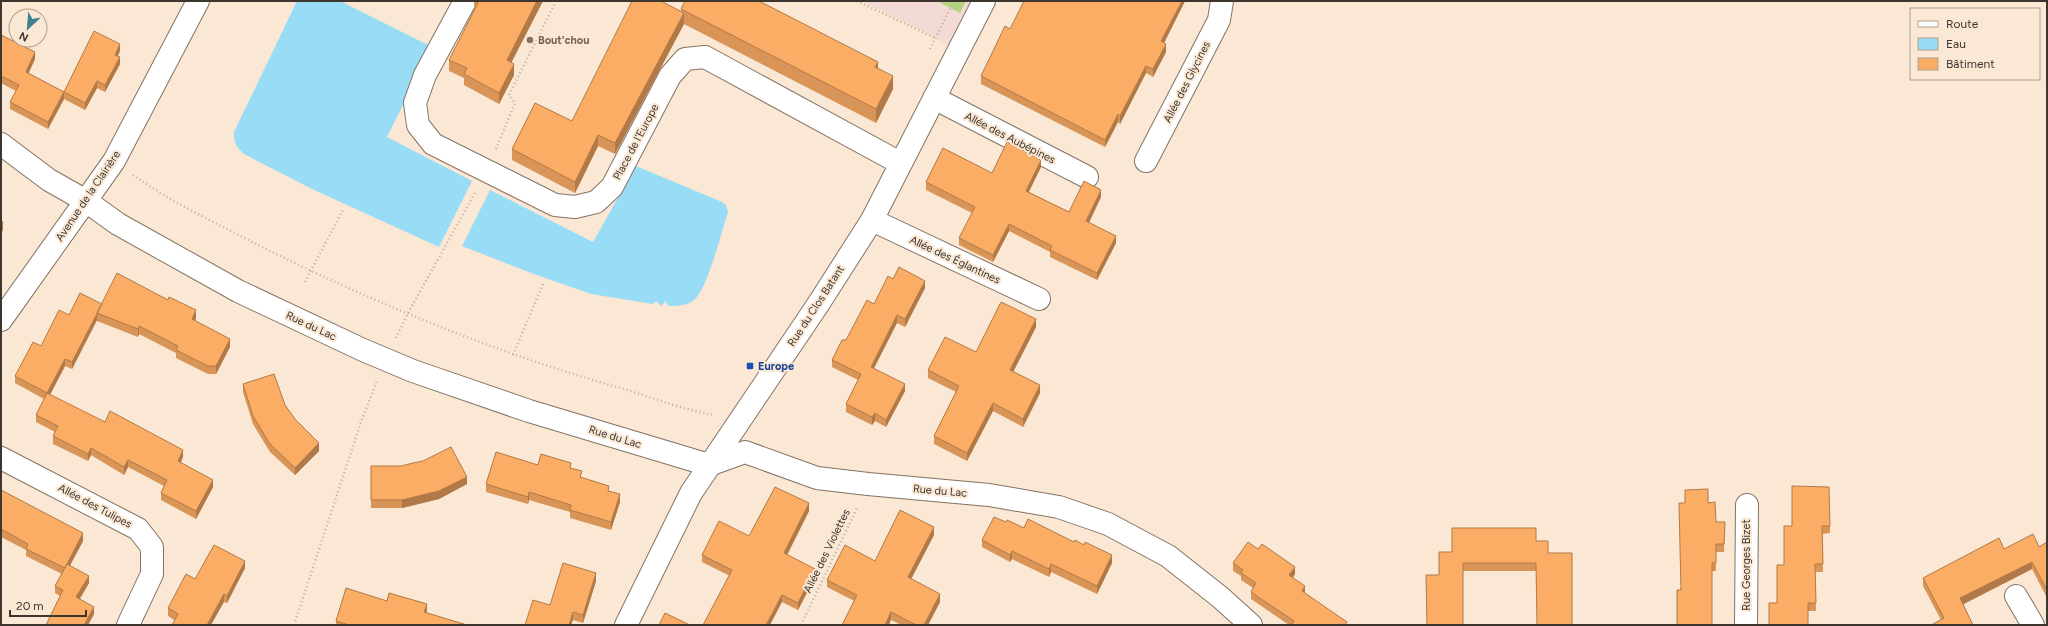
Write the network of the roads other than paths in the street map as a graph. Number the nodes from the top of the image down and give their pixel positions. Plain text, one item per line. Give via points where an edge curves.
1 (198, 1) edge
2 (465, 1) edge
3 (984, 1) edge
4 (1222, 1) edge
5 (934, 98) junction
6 (1, 144) edge
7 (1146, 161) dead end
8 (900, 163) junction
9 (1087, 177) dead end
10 (86, 201) junction
11 (872, 220) junction
12 (1039, 299) dead end
13 (1, 320) edge
14 (1, 458) edge
15 (709, 465) junction
16 (1747, 505) dead end
17 (2016, 596) dead end
18 (128, 625) edge
19 (626, 625) edge
20 (1252, 625) edge
21 (1746, 625) edge
22 (2034, 625) edge

1 - 10 street, Avenue de la Clairière via 114,161
2 - 8 street, Place de l'Europe via 425,75 415,103 418,125 433,144 555,204 575,207 596,202 612,187 670,76 685,59 705,57
3 - 5 street, Rue du Clos Batant
4 - 7 street, Allée des Glycines via 1219,20
5 - 8 street, Rue du Clos Batant
5 - 9 street, Allée des Aubépines
6 - 10 street, Rue du Lac via 49,180
8 - 11 street, Rue du Clos Batant
10 - 13 street, Avenue de la Clairière
10 - 15 street, Rue du Lac via 118,224 238,291 386,360 529,411
11 - 12 street, Allée des Églantines
11 - 15 street, Rue du Clos Batant
14 - 18 street, Allée des Tulipes via 138,529 152,548 152,574
15 - 19 street, Rue du Clos Batant via 691,493
15 - 20 street, Rue du Lac via 745,452 817,478 996,496 1059,507 1108,524 1168,556
16 - 21 street, Rue Georges Bizet
17 - 22 street

